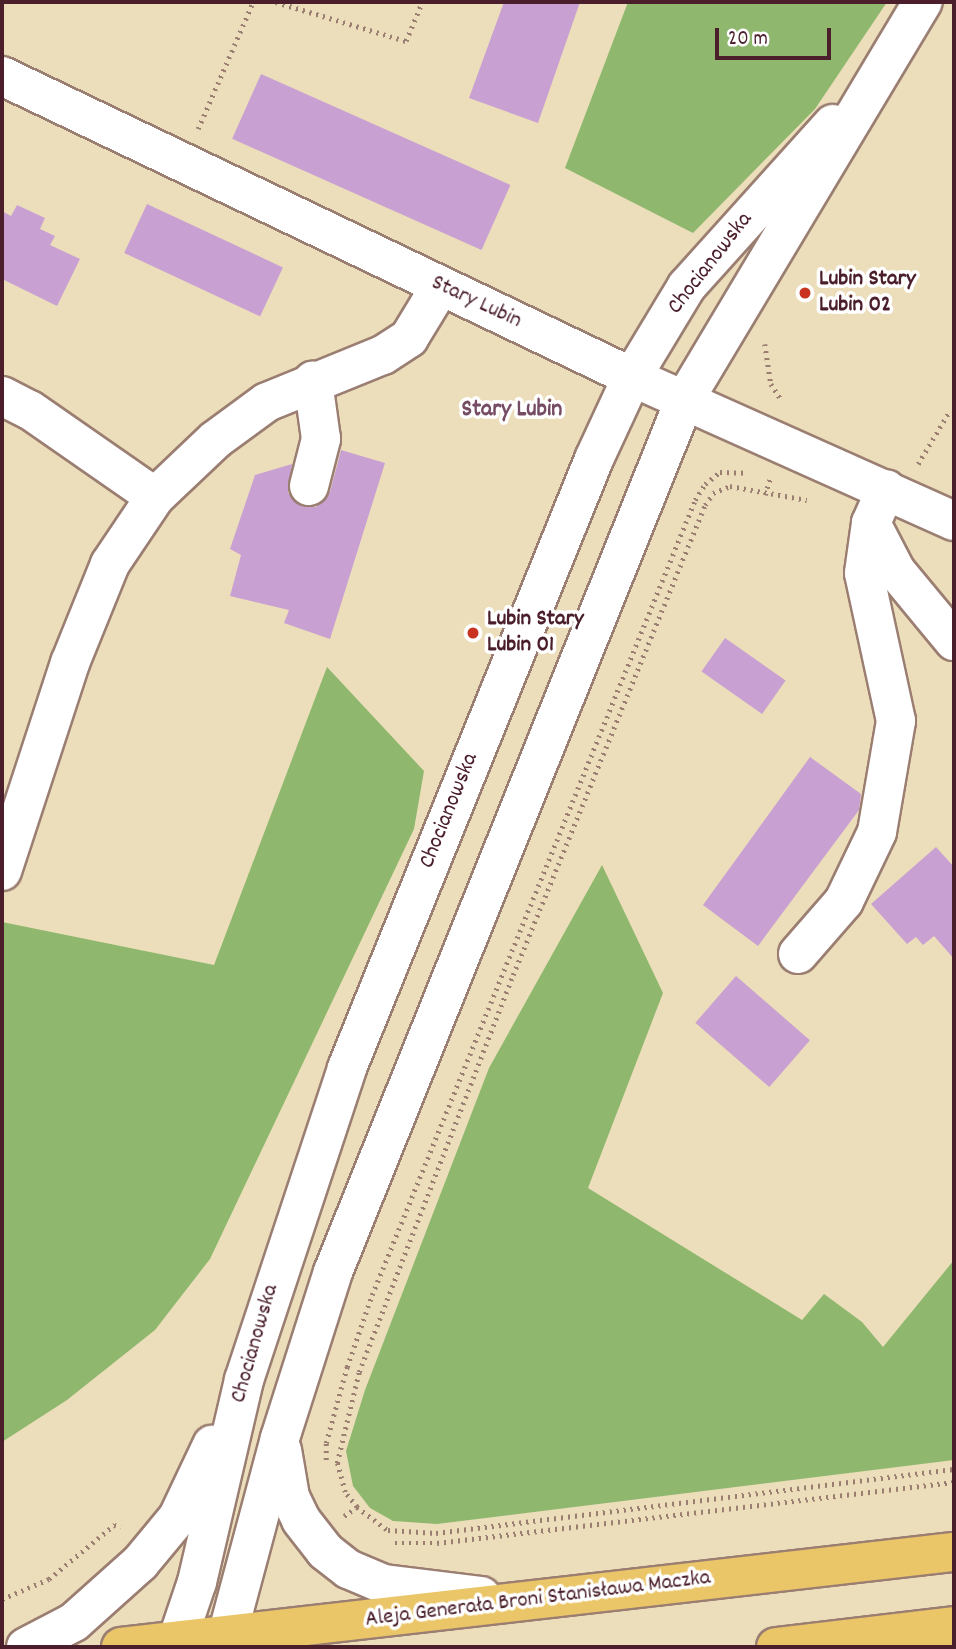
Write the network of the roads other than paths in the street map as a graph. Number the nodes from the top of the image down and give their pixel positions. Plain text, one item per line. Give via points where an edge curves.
1 (923, 2) edge
2 (891, 60) junction
3 (2, 76) edge
4 (440, 287) junction
5 (632, 377) junction
6 (313, 381) junction
7 (2, 396) edge
8 (685, 399) junction
9 (309, 486) dead end
10 (155, 496) junction
11 (878, 506) junction
12 (954, 521) edge
13 (954, 641) edge
14 (2, 871) edge
15 (798, 954) dead end
16 (244, 1380) junction
17 (280, 1438) junction
18 (954, 1552) edge
19 (539, 1598) junction
20 (954, 1626) edge
21 (226, 1642) edge
22 (176, 1644) edge
23 (26, 1647) edge
24 (121, 1647) edge
25 (776, 1647) edge

1 - 2 street, Chocianowska
2 - 5 street, Chocianowska via 714,252 687,286
2 - 8 street, Chocianowska
3 - 4 street, Stary Lubin
4 - 5 street, Stary Lubin
4 - 6 street via 409,338 383,355
5 - 8 street, Stary Lubin
5 - 16 street, Chocianowska via 594,459 347,1068
6 - 9 street via 321,439
6 - 10 street via 256,409
7 - 10 street via 30,410
8 - 11 street, Stary Lubin
8 - 17 street, Chocianowska via 333,1272
10 - 14 street via 110,564 70,663
11 - 12 street, Stary Lubin
11 - 13 street via 896,571
11 - 15 street via 864,573 896,721 877,832 844,901
16 - 22 street, Chocianowska via 197,1582
16 - 23 street via 178,1517 140,1563 74,1622
17 - 19 street via 290,1497 313,1537 348,1569 383,1584 435,1594
17 - 21 street, Chocianowska
18 - 19 main road, Aleja Generała Broni Stanisława Maczka
19 - 21 main road, Aleja Generała Broni Stanisława Maczka
20 - 25 main road
21 - 22 main road, Aleja Generała Broni Stanisława Maczka
22 - 24 main road, Aleja Generała Broni Stanisława Maczka

